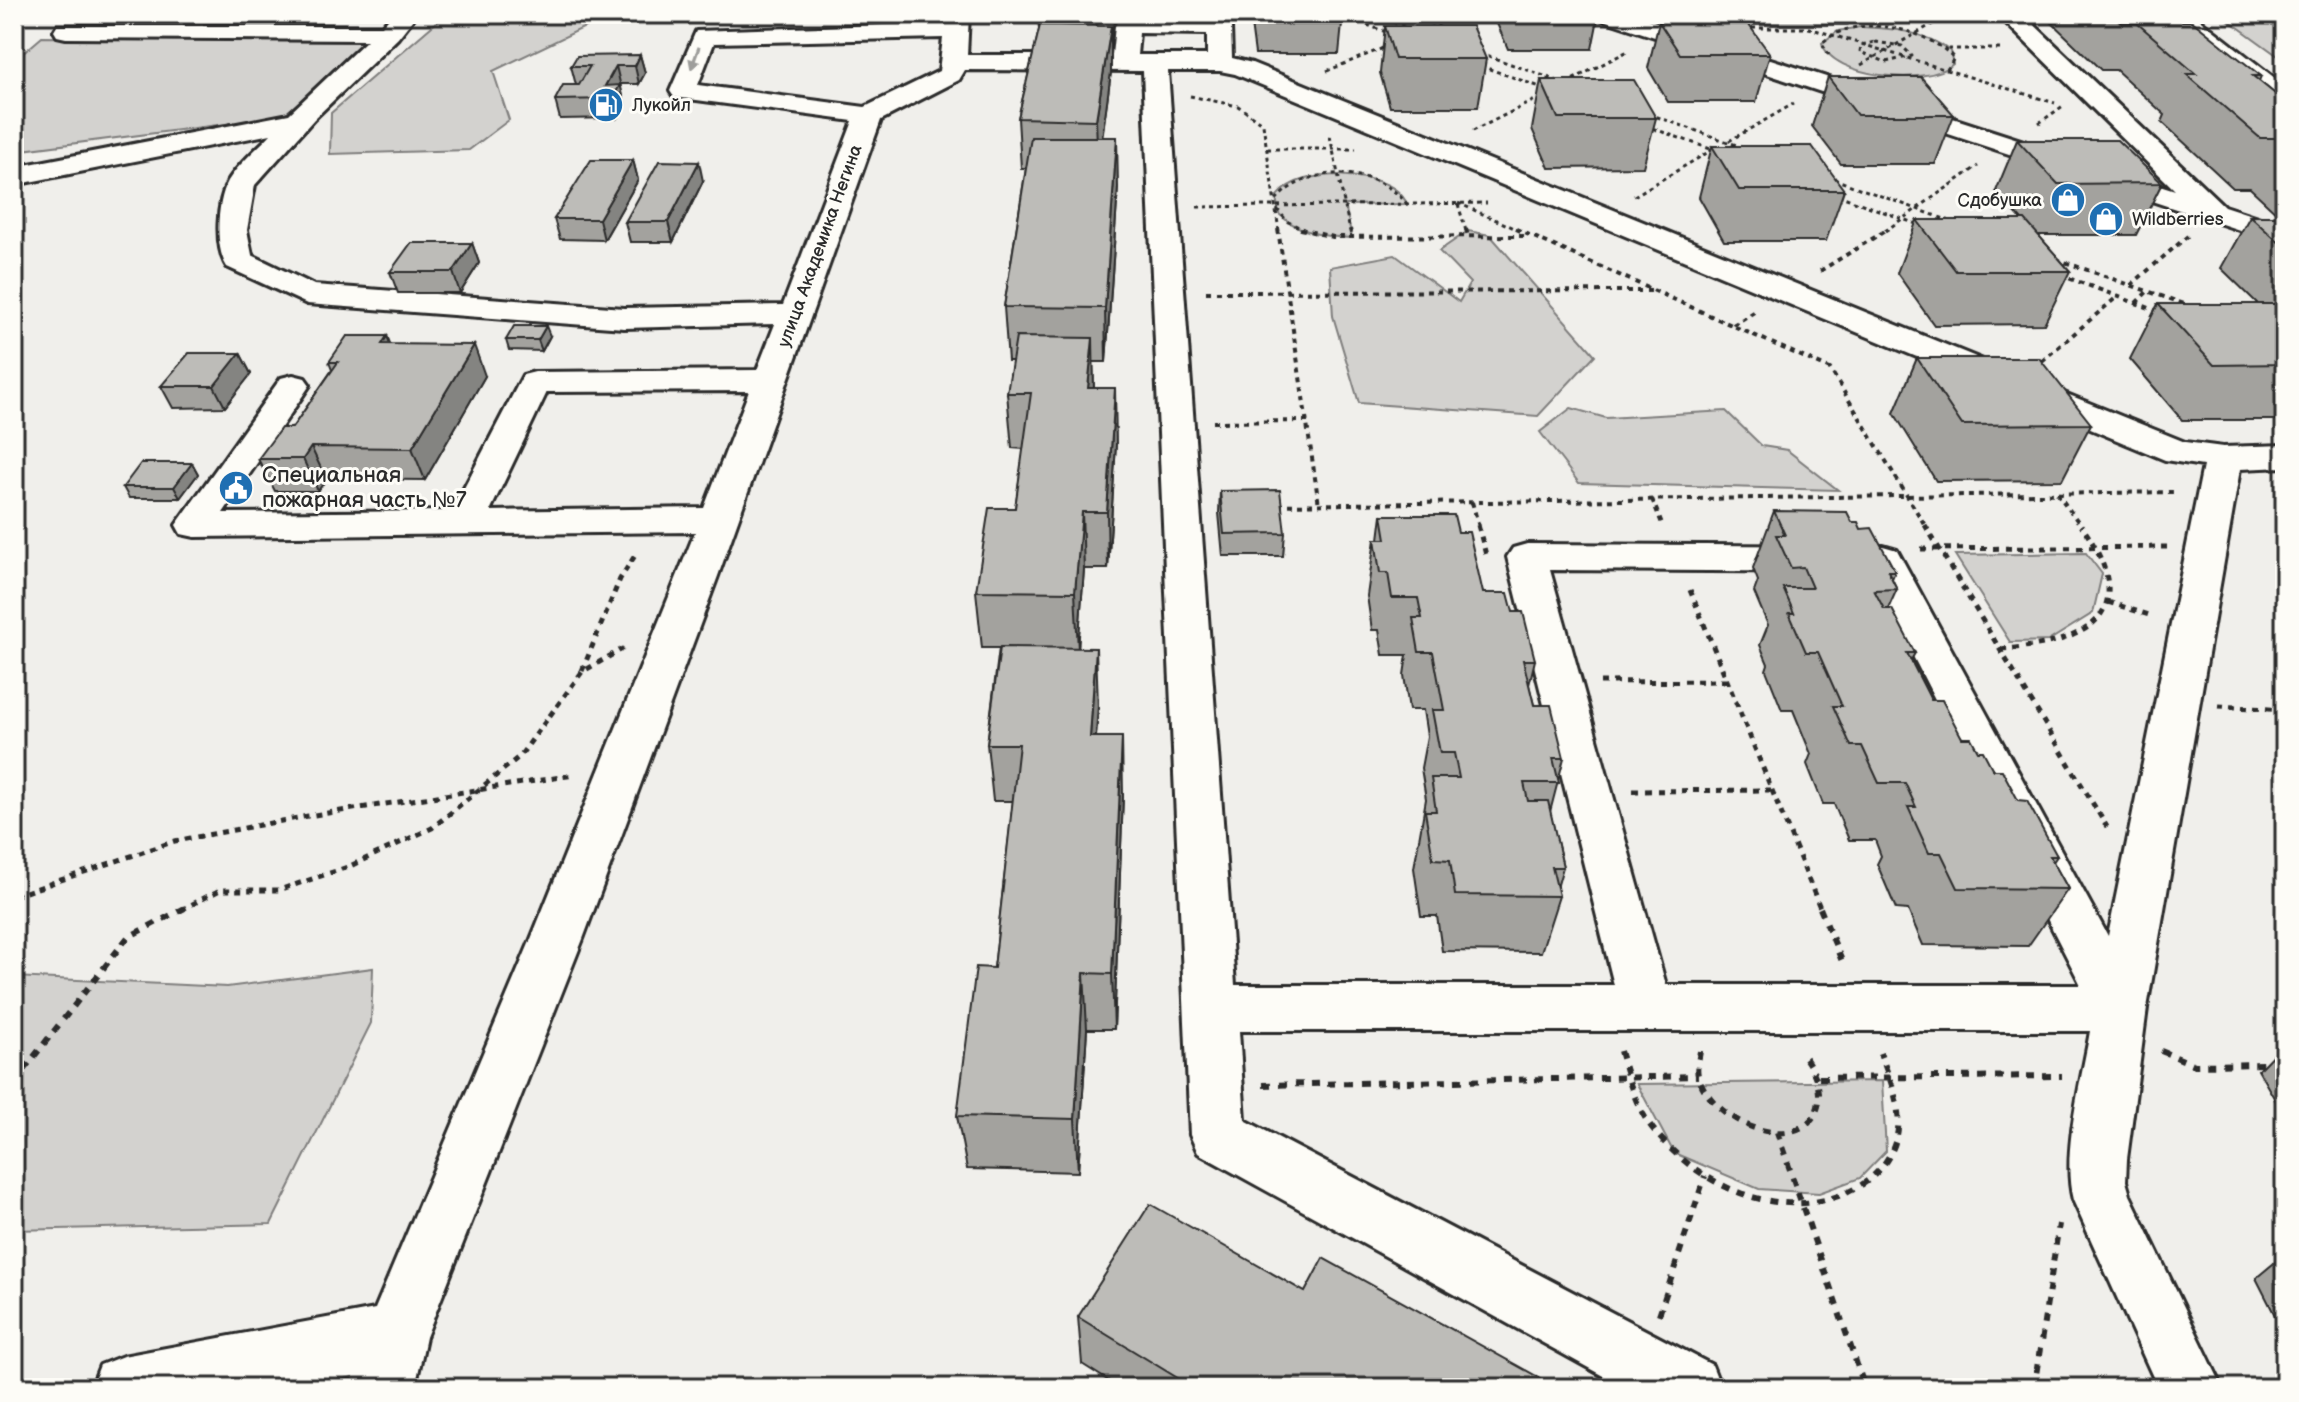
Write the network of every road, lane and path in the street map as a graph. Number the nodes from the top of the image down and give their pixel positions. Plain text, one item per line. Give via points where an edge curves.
1 (1337, 14) edge
2 (1370, 14) edge
3 (1462, 14) edge
4 (1608, 14) edge
5 (1734, 14) edge
6 (1865, 14) edge
7 (2009, 14) edge
8 (2178, 14) edge
9 (397, 24) edge
10 (1433, 26) junction
11 (1877, 28) junction
12 (1411, 29) junction
13 (66, 31) dead end
14 (1403, 32) edge
15 (1830, 34) junction
16 (956, 35) edge
17 (1395, 35) edge
18 (1432, 36) edge
19 (1394, 44) edge
20 (1861, 45) junction
21 (1639, 46) dead end
22 (1476, 52) edge
23 (1835, 59) dead end
24 (1909, 59) junction
25 (1470, 62) edge
26 (1220, 63) junction
27 (1855, 69) dead end
28 (1947, 70) junction
29 (1866, 71) dead end
30 (1146, 74) junction
31 (2272, 78) edge
32 (1565, 84) junction
33 (1289, 87) junction
34 (1579, 88) edge
35 (1552, 92) junction
36 (2285, 99) edge
37 (1238, 106) junction
38 (2064, 106) junction
39 (1349, 112) junction
40 (1647, 113) edge
41 (869, 115) junction
42 (2114, 115) junction
43 (300, 120) junction
44 (1642, 124) edge
45 (1716, 137) junction
46 (1702, 146) junction
47 (1740, 146) junction
48 (2006, 146) junction
49 (1438, 149) junction
50 (1713, 150) junction
51 (1733, 150) edge
52 (1755, 151) edge
53 (1725, 154) edge
54 (1338, 175) junction
55 (14, 176) edge
56 (1828, 177) edge
57 (1829, 192) edge
58 (1458, 203) junction
59 (1489, 203) dead end
60 (1407, 204) junction
61 (1345, 205) junction
62 (1275, 206) junction
63 (1164, 208) junction
64 (1917, 209) junction
65 (1601, 215) junction
66 (2218, 217) junction
67 (1904, 219) junction
68 (1959, 224) edge
69 (1932, 229) edge
70 (2194, 230) dead end
71 (1468, 236) junction
72 (1531, 236) junction
73 (2285, 236) edge
74 (1352, 238) junction
75 (2044, 254) edge
76 (2060, 275) edge
77 (2115, 280) junction
78 (2131, 285) junction
79 (1655, 291) junction
80 (2103, 291) junction
81 (2148, 291) junction
82 (1169, 292) junction
83 (1288, 292) junction
84 (1787, 292) junction
85 (2118, 296) junction
86 (2136, 303) junction
87 (2203, 311) edge
88 (795, 314) junction
89 (2166, 314) edge
90 (1733, 325) junction
91 (771, 380) junction
92 (2013, 384) junction
93 (293, 385) dead end
94 (1308, 421) junction
95 (1176, 422) junction
96 (2285, 456) edge
97 (2220, 474) junction
98 (2057, 493) junction
99 (1907, 495) junction
100 (1652, 499) junction
101 (1472, 502) junction
102 (1273, 505) edge
103 (1319, 505) junction
104 (718, 520) junction
105 (465, 523) junction
106 (2207, 546) junction
107 (2095, 547) junction
108 (1939, 549) junction
109 (644, 550) dead end
110 (1487, 557) dead end
111 (1676, 557) junction
112 (1883, 559) junction
113 (634, 643) dead end
114 (2000, 649) junction
115 (582, 672) junction
116 (1727, 681) junction
117 (1560, 683) junction
118 (2177, 704) junction
119 (2285, 710) edge
120 (623, 769) junction
121 (477, 789) junction
122 (1772, 790) junction
123 (1589, 792) junction
124 (2147, 863) junction
125 (14, 896) edge
126 (1211, 1008) junction
127 (1862, 1008) junction
128 (1632, 1025) junction
129 (2115, 1039) junction
130 (1705, 1040) dead end
131 (1789, 1041) dead end
132 (2270, 1064) dead end
133 (1698, 1076) junction
134 (1627, 1077) junction
135 (1819, 1078) junction
136 (1889, 1078) junction
137 (14, 1082) edge
138 (1215, 1086) junction
139 (1777, 1132) junction
140 (1705, 1176) junction
141 (2102, 1200) junction
142 (1801, 1203) junction
143 (389, 1362) edge
144 (1643, 1363) junction
145 (123, 1388) edge
146 (1689, 1388) edge
147 (1865, 1388) edge
148 (2034, 1388) edge
149 (2191, 1388) edge

1 - 17 path
2 - 12 path
3 - 10 path
4 - 48 street
5 - 15 path via 1747,28 1809,28
6 - 11 path
7 - 42 street
8 - 31 street
9 - 13 street
9 - 43 street
10 - 12 path
10 - 18 path
11 - 15 path
11 - 28 path via 1942,45 1954,58
12 - 14 path
15 - 20 path
15 - 23 path via 1822,43
16 - 30 street
16 - 41 street, улица Академика Негина via 950,75
16 -> 41 street via 705,36 683,91
19 - 33 path
20 - 24 path
20 - 24 path via 1860,52 1873,59
20 - 24 path via 1897,45 1911,53
21 - 32 path
22 - 32 path
24 - 28 path
25 - 35 path
26 - 30 street
26 - 30 street via 1219,27 1127,26
26 - 33 street
27 - 29 path
28 - 38 path
30 - 37 path
30 - 63 street
31 - 36 street
32 - 34 path
32 - 35 path
33 - 37 path
33 - 39 street
35 - 49 path
37 - 62 path via 1263,124
38 - 42 path
38 - 48 path
39 - 49 street
39 - 54 path via 1326,119
40 - 45 path
41 - 88 street, улица Академика Негина
42 - 66 street
43 - 55 street
43 - 88 street via 241,183 232,230 238,260 307,294 624,318
44 - 46 path
45 - 46 path
45 - 47 path
46 - 50 path
47 - 51 path
47 - 52 path
48 - 64 path
48 - 66 street
49 - 65 street
50 - 53 path
50 - 65 path
54 - 60 path via 1384,183
54 - 61 path
54 - 62 path via 1293,183 1276,197
56 - 64 path
57 - 67 path
58 - 59 path
58 - 60 path
58 - 71 path
58 - 72 path
60 - 61 path
61 - 62 path
61 - 74 path
62 - 63 path
62 - 74 path via 1300,229
62 - 83 path
63 - 82 street
64 - 67 path
64 - 68 path
65 - 84 street
66 - 73 street
67 - 69 path
67 - 84 path
70 - 78 path
71 - 72 path
71 - 74 path
72 - 79 path
75 - 77 path
76 - 80 path
77 - 78 path
77 - 80 path
78 - 81 path
79 - 83 path
79 - 90 path
80 - 85 path
81 - 86 path
81 - 87 path
82 - 83 path
82 - 95 street
83 - 94 path
84 - 90 path
84 - 92 street
85 - 86 path
85 - 92 path
86 - 89 path
88 - 91 street, улица Академика Негина
90 - 99 path via 1830,369
91 - 104 street, улица Академика Негина
91 - 105 street via 535,382
92 - 97 street
93 - 105 street via 195,525
94 - 95 path
94 - 103 path
95 - 126 street
96 - 97 street
97 - 98 path
97 - 106 street
98 - 99 path
98 - 107 path
99 - 100 path
99 - 108 path
100 - 101 path
100 - 111 path
101 - 103 path
101 - 110 path
102 - 103 path
104 - 105 street
104 - 120 street, улица Академика Негина
106 - 107 path
106 - 118 street
107 - 108 path
107 - 114 path via 2110,589 2101,616 2062,641
108 - 112 path via 1887,549
108 - 114 path
109 - 115 path via 633,555 620,579
111 - 112 street
111 - 116 path
111 - 117 street via 1527,557
112 - 129 street
113 - 115 path
114 - 124 path via 2116,842
115 - 121 path via 520,756
116 - 117 path
116 - 122 path
117 - 123 street
118 - 119 path
118 - 124 street
120 - 121 path
120 - 143 street, улица Академика Негина
121 - 125 path via 175,841
121 - 137 path via 432,828 348,867 279,890 220,890 128,937
122 - 123 path
122 - 127 path
123 - 128 street
124 - 129 street
126 - 128 street
126 - 138 street
127 - 128 street
127 - 129 street
127 - 136 path
128 - 134 path
129 - 132 path via 2195,1065
129 - 136 path
129 - 141 street via 2097,1170
130 - 133 path via 1697,1056
131 - 135 path
133 - 134 path
133 - 139 path via 1719,1109 1757,1129
134 - 138 path
134 - 140 path via 1654,1132
135 - 136 path
135 - 139 path via 1818,1109 1809,1121
136 - 142 path via 1898,1129 1878,1173 1832,1199
138 - 144 street via 1218,1135
139 - 142 path
140 - 142 path via 1737,1192
140 - 144 path
141 - 148 path via 2060,1216
141 - 149 street
142 - 147 path
143 - 145 street
144 - 146 street

